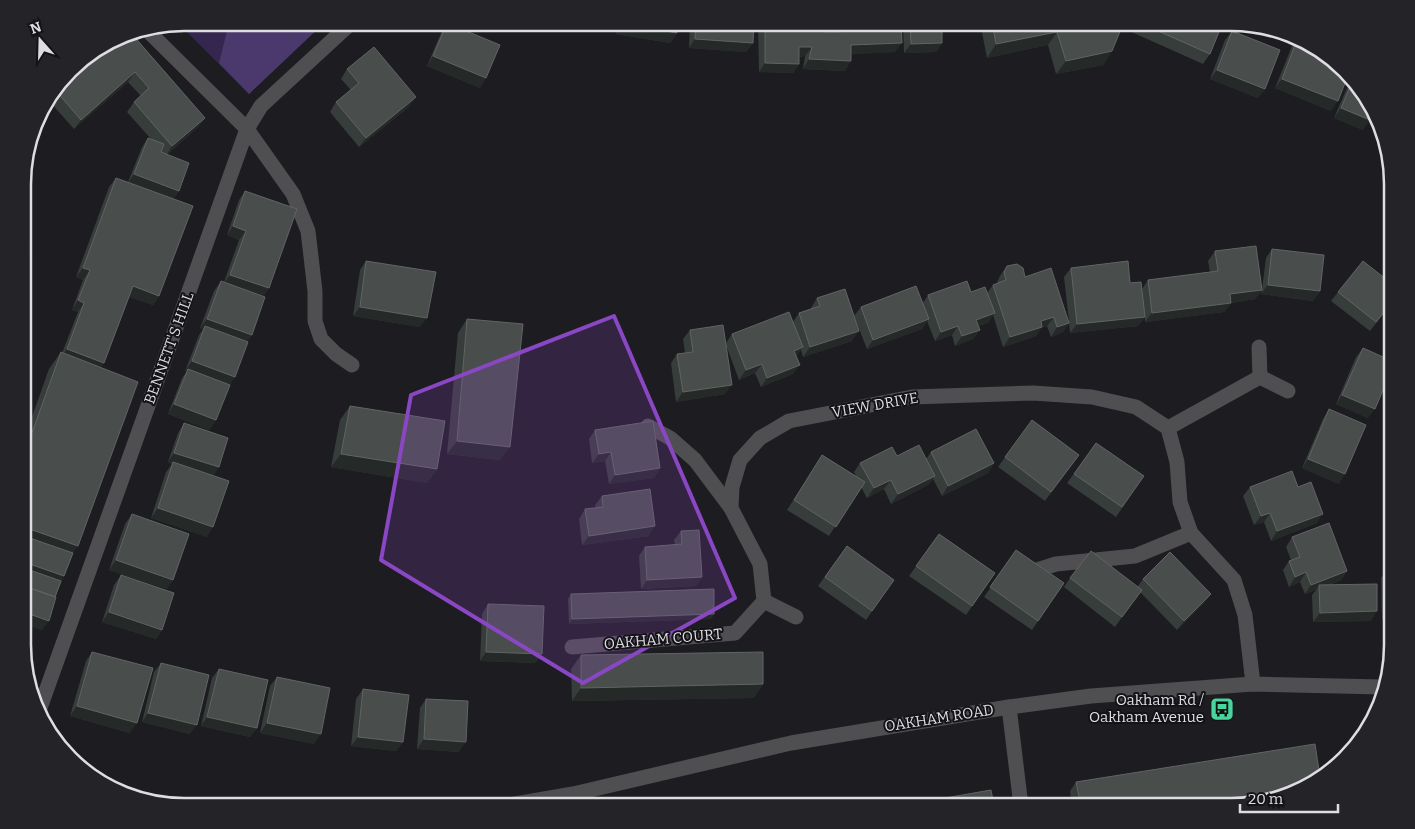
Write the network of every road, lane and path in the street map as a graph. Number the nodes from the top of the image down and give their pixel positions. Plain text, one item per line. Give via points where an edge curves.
1 (341, 31) edge
2 (152, 35) edge
3 (247, 129) junction
4 (1259, 347) dead end
5 (352, 365) dead end
6 (1260, 377) junction
7 (1288, 391) dead end
8 (648, 426) edge
9 (1168, 428) junction
10 (731, 508) junction
11 (1191, 534) junction
12 (1038, 570) edge
13 (764, 601) junction
14 (796, 617) dead end
15 (572, 647) dead end
16 (1253, 684) junction
17 (1378, 687) edge
18 (42, 701) edge
19 (1009, 707) junction
20 (1020, 797) edge
21 (552, 798) edge

1 - 3 street, BENNETT'S HILL via 261,106
2 - 3 street
3 - 5 street via 293,194 308,231 315,321 320,339
3 - 18 street, BENNETT'S HILL
4 - 6 street
6 - 7 street
6 - 9 street
8 - 10 street via 670,438 695,460
9 - 10 street, VIEW DRIVE via 1136,407 1092,397 1033,392 912,397 789,421 760,438 740,460 732,487
9 - 11 street via 1177,462 1180,502
10 - 13 street via 760,564
11 - 12 street via 1135,556 1056,564
11 - 16 street via 1234,580 1245,615
13 - 14 street
13 - 15 street, OAKHAM COURT via 736,633
16 - 17 street, OAKHAM ROAD
16 - 19 street, OAKHAM ROAD via 1091,696
19 - 20 street
19 - 21 street, OAKHAM ROAD via 791,742

